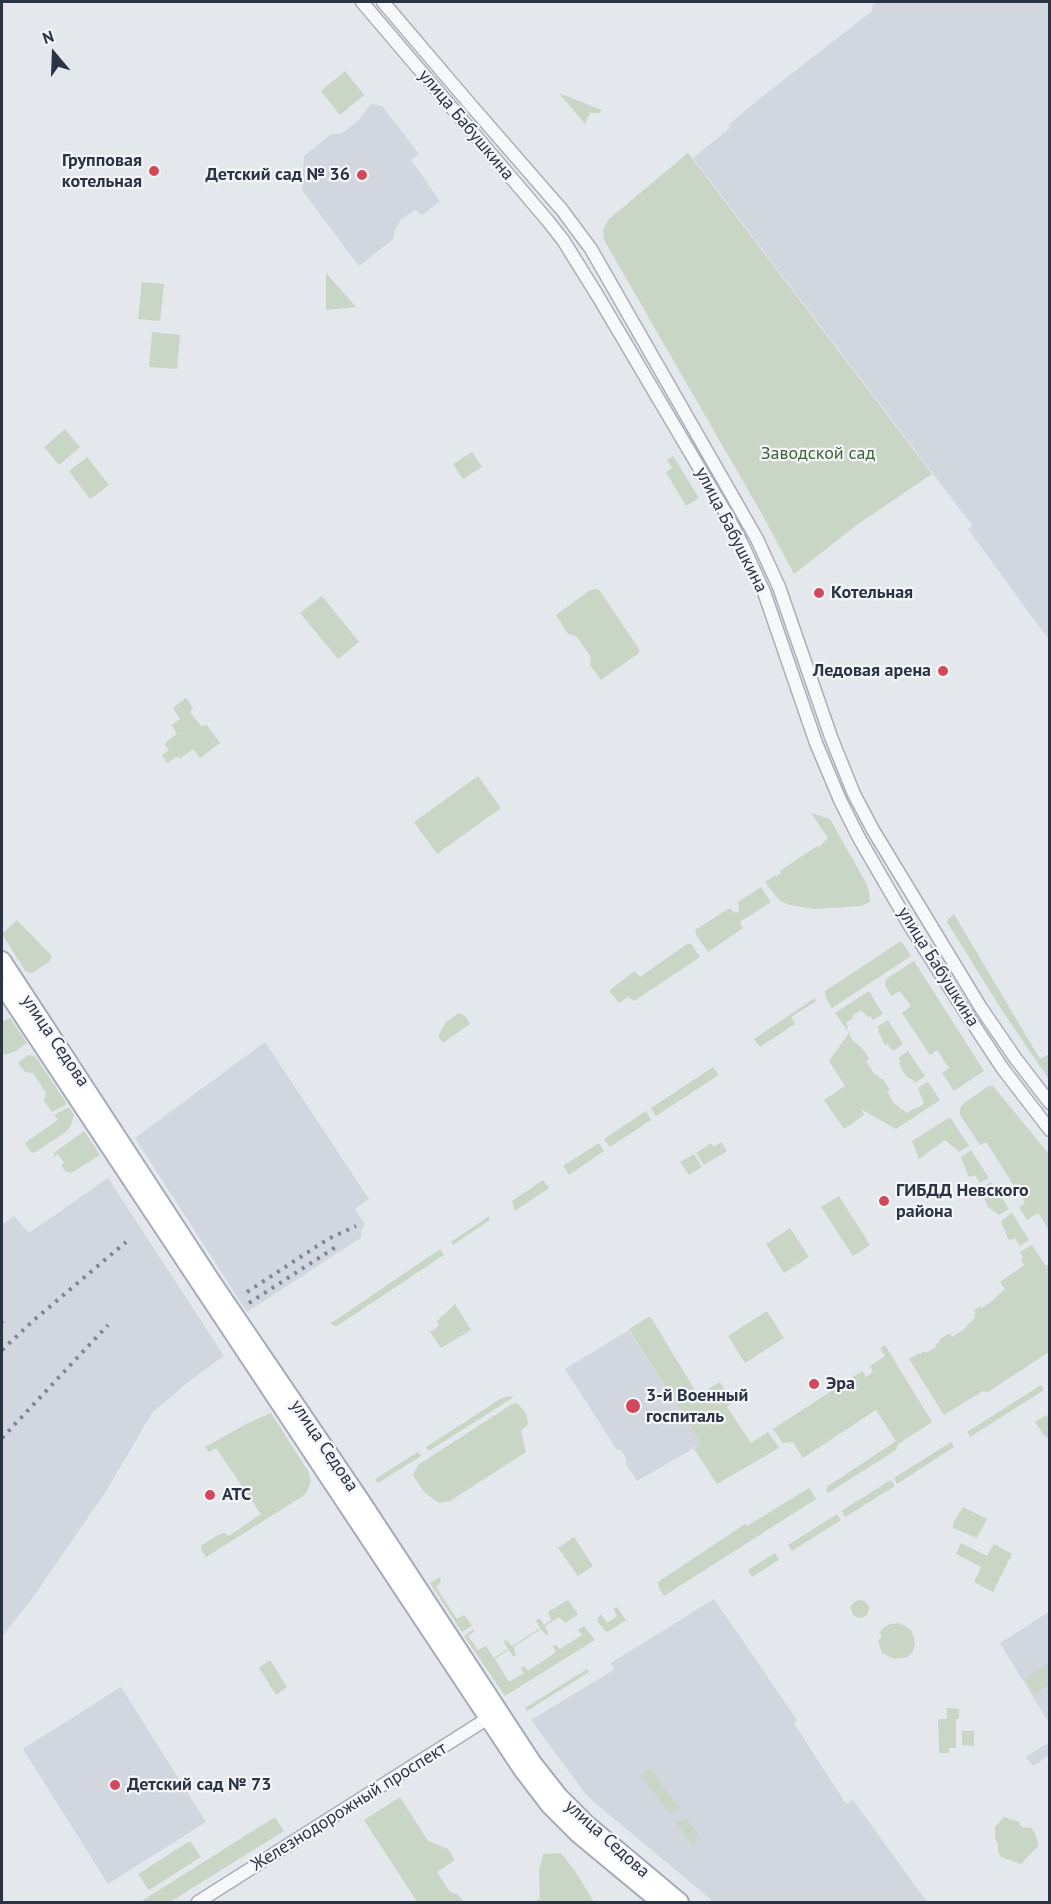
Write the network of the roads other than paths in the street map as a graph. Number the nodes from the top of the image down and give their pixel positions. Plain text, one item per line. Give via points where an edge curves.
1 (362, 2) edge
2 (383, 2) edge
3 (2, 960) edge
4 (2, 985) edge
5 (1050, 1103) edge
6 (1050, 1130) edge
7 (493, 1715) junction
8 (198, 1902) edge
9 (660, 1902) edge
10 (680, 1902) edge

1 - 6 street, улица Бабушкина via 548,221 599,298 743,546 764,592 816,743 859,838 960,1004
2 - 5 street, улица Бабушкина via 591,249 757,539 779,587 831,737 873,830 981,1008
3 - 7 main road, улица Седова via 362,1502
4 - 7 main road, улица Седова
7 - 8 street, Железнодорожный проспект
7 - 9 main road, улица Седова via 523,1771 549,1805
7 - 10 main road, улица Седова via 588,1826

